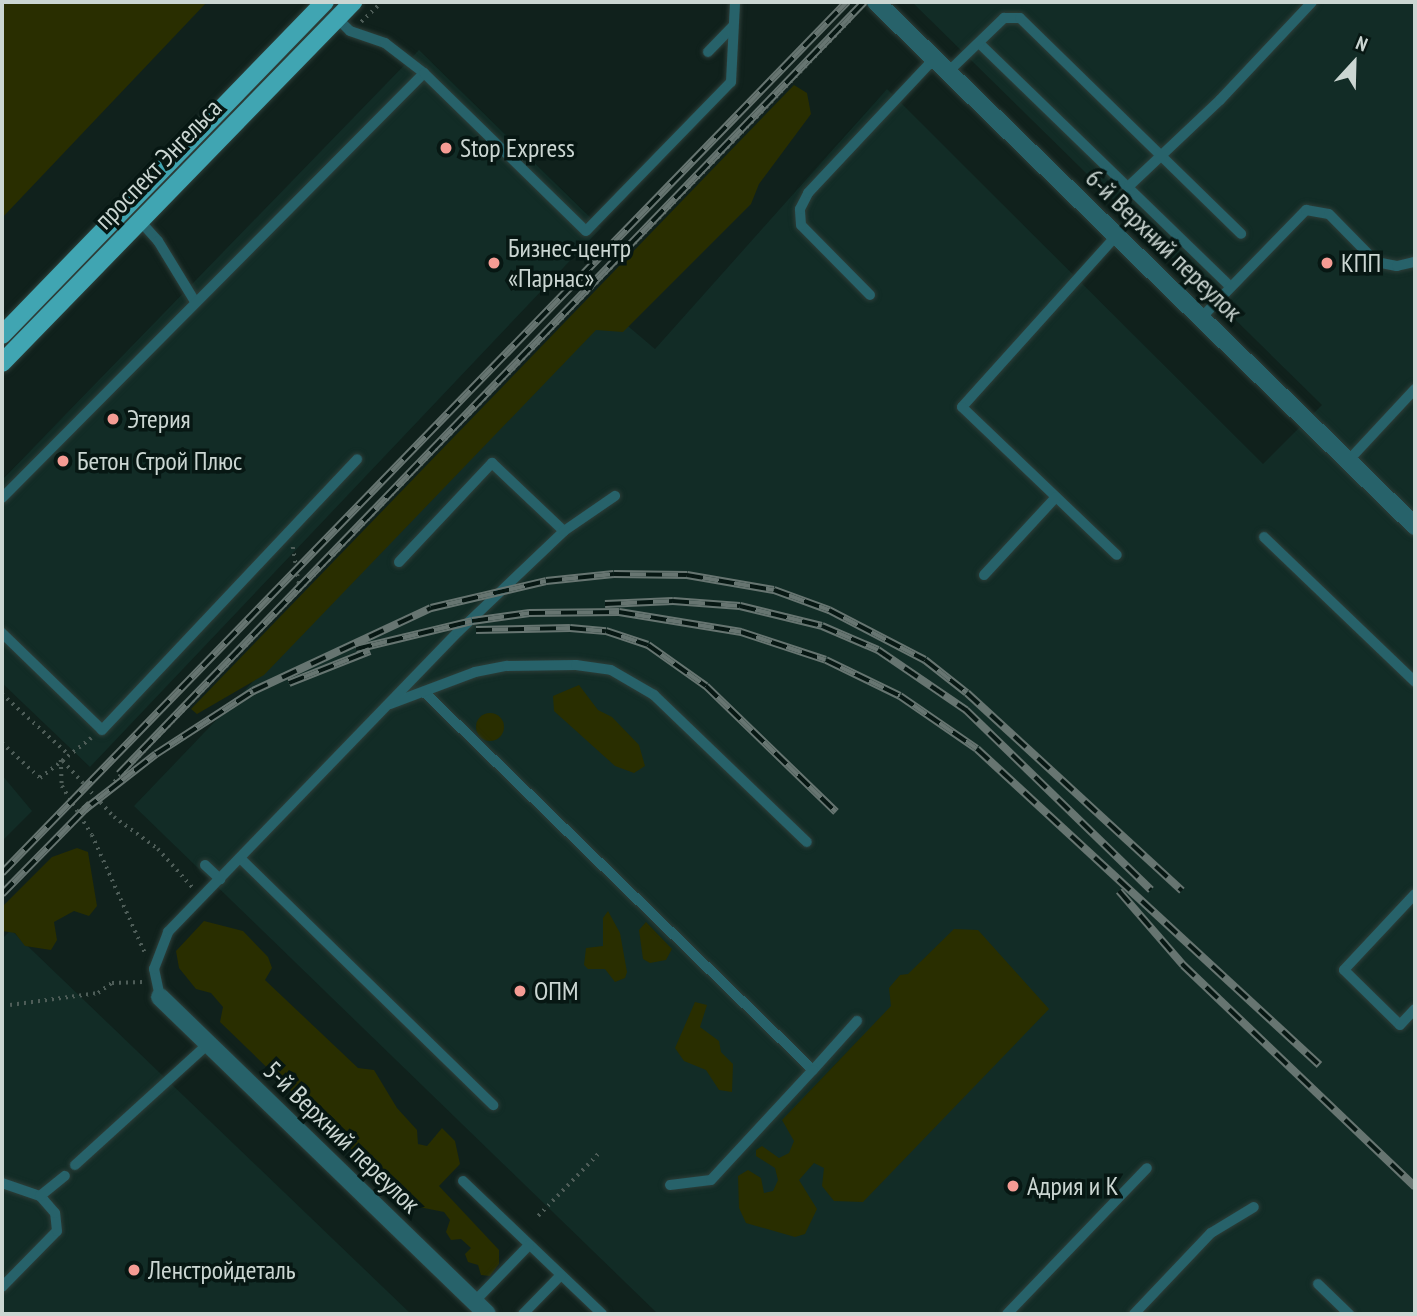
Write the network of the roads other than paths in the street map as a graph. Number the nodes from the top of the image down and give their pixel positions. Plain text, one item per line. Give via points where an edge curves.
1 (325, 2) edge
2 (352, 2) edge
3 (735, 2) edge
4 (876, 2) edge
5 (1312, 2) edge
6 (337, 18) junction
7 (732, 27) junction
8 (979, 43) junction
9 (708, 52) dead end
10 (934, 59) junction
11 (948, 72) junction
12 (424, 73) junction
13 (1163, 155) junction
14 (1129, 186) junction
15 (140, 220) junction
16 (1241, 234) dead end
17 (1116, 236) junction
18 (1415, 262) edge
19 (1230, 286) junction
20 (870, 295) dead end
21 (194, 300) junction
22 (1200, 318) junction
23 (2, 335) edge
24 (2, 363) edge
25 (1415, 389) edge
26 (357, 459) dead end
27 (1348, 461) junction
28 (615, 496) dead end
29 (1056, 496) junction
30 (2, 498) edge
31 (1415, 526) edge
32 (564, 531) junction
33 (1264, 537) dead end
34 (1116, 555) dead end
35 (399, 562) dead end
36 (984, 575) dead end
37 (2, 633) edge
38 (1415, 682) edge
39 (424, 692) junction
40 (386, 705) junction
41 (807, 842) dead end
42 (240, 858) junction
43 (205, 865) dead end
44 (220, 879) junction
45 (1415, 894) edge
46 (158, 989) joint
47 (1415, 1009) edge
48 (858, 1021) dead end
49 (208, 1044) junction
50 (813, 1070) junction
51 (493, 1105) dead end
52 (75, 1165) dead end
53 (1147, 1168) dead end
54 (65, 1176) dead end
55 (463, 1181) dead end
56 (2, 1183) edge
57 (670, 1185) dead end
58 (40, 1196) junction
59 (1254, 1207) dead end
60 (529, 1245) junction
61 (561, 1275) junction
62 (1318, 1284) dead end
63 (2, 1287) edge
64 (481, 1308) edge
65 (523, 1314) edge
66 (601, 1314) edge
67 (1007, 1314) edge
68 (1134, 1314) edge
69 (1349, 1314) edge

1 - 23 main road, проспект Энгельса
2 - 6 main road, проспект Энгельса
3 - 7 lane
4 - 10 street, 6-й Верхний переулок
5 - 13 lane
6 - 12 lane via 350,31 385,43
6 - 15 main road, проспект Энгельса
7 - 9 lane
7 - 12 lane via 731,82 586,231
8 - 11 lane
8 - 13 lane via 1004,18 1020,18
8 - 14 lane
10 - 11 street, 6-й Верхний переулок
10 - 20 lane via 808,193 800,209 801,225
11 - 17 street, 6-й Верхний переулок
12 - 21 lane
13 - 14 lane
13 - 16 lane
14 - 19 lane
15 - 21 lane
15 - 24 main road, проспект Энгельса
17 - 22 street, 6-й Верхний переулок
17 - 29 lane via 962,407
18 - 19 lane via 1397,266 1376,262 1329,214 1306,210
19 - 22 lane
21 - 30 lane
22 - 27 street, 6-й Верхний переулок
25 - 27 lane
26 - 37 lane via 102,730
27 - 31 street, 6-й Верхний переулок
28 - 32 lane
29 - 34 lane
29 - 36 lane
32 - 35 lane via 492,463
32 - 40 lane
33 - 38 lane
39 - 40 lane
39 - 41 lane via 475,672 507,666 576,665 611,670 654,695
39 - 50 lane
40 - 42 lane
42 - 44 lane
42 - 51 lane
43 - 44 lane
44 - 46 lane via 161,941 154,969
45 - 47 lane via 1344,970 1400,1025
46 - 49 street, 5-й Верхний переулок
48 - 50 lane
49 - 52 lane
49 - 64 street, 5-й Верхний переулок
50 - 57 lane via 711,1180
53 - 67 lane
54 - 58 lane
55 - 60 lane
56 - 58 lane
58 - 63 lane via 55,1213 57,1231
59 - 68 lane via 1211,1233
60 - 61 lane
60 - 64 lane
61 - 65 lane
61 - 66 lane
62 - 69 lane

